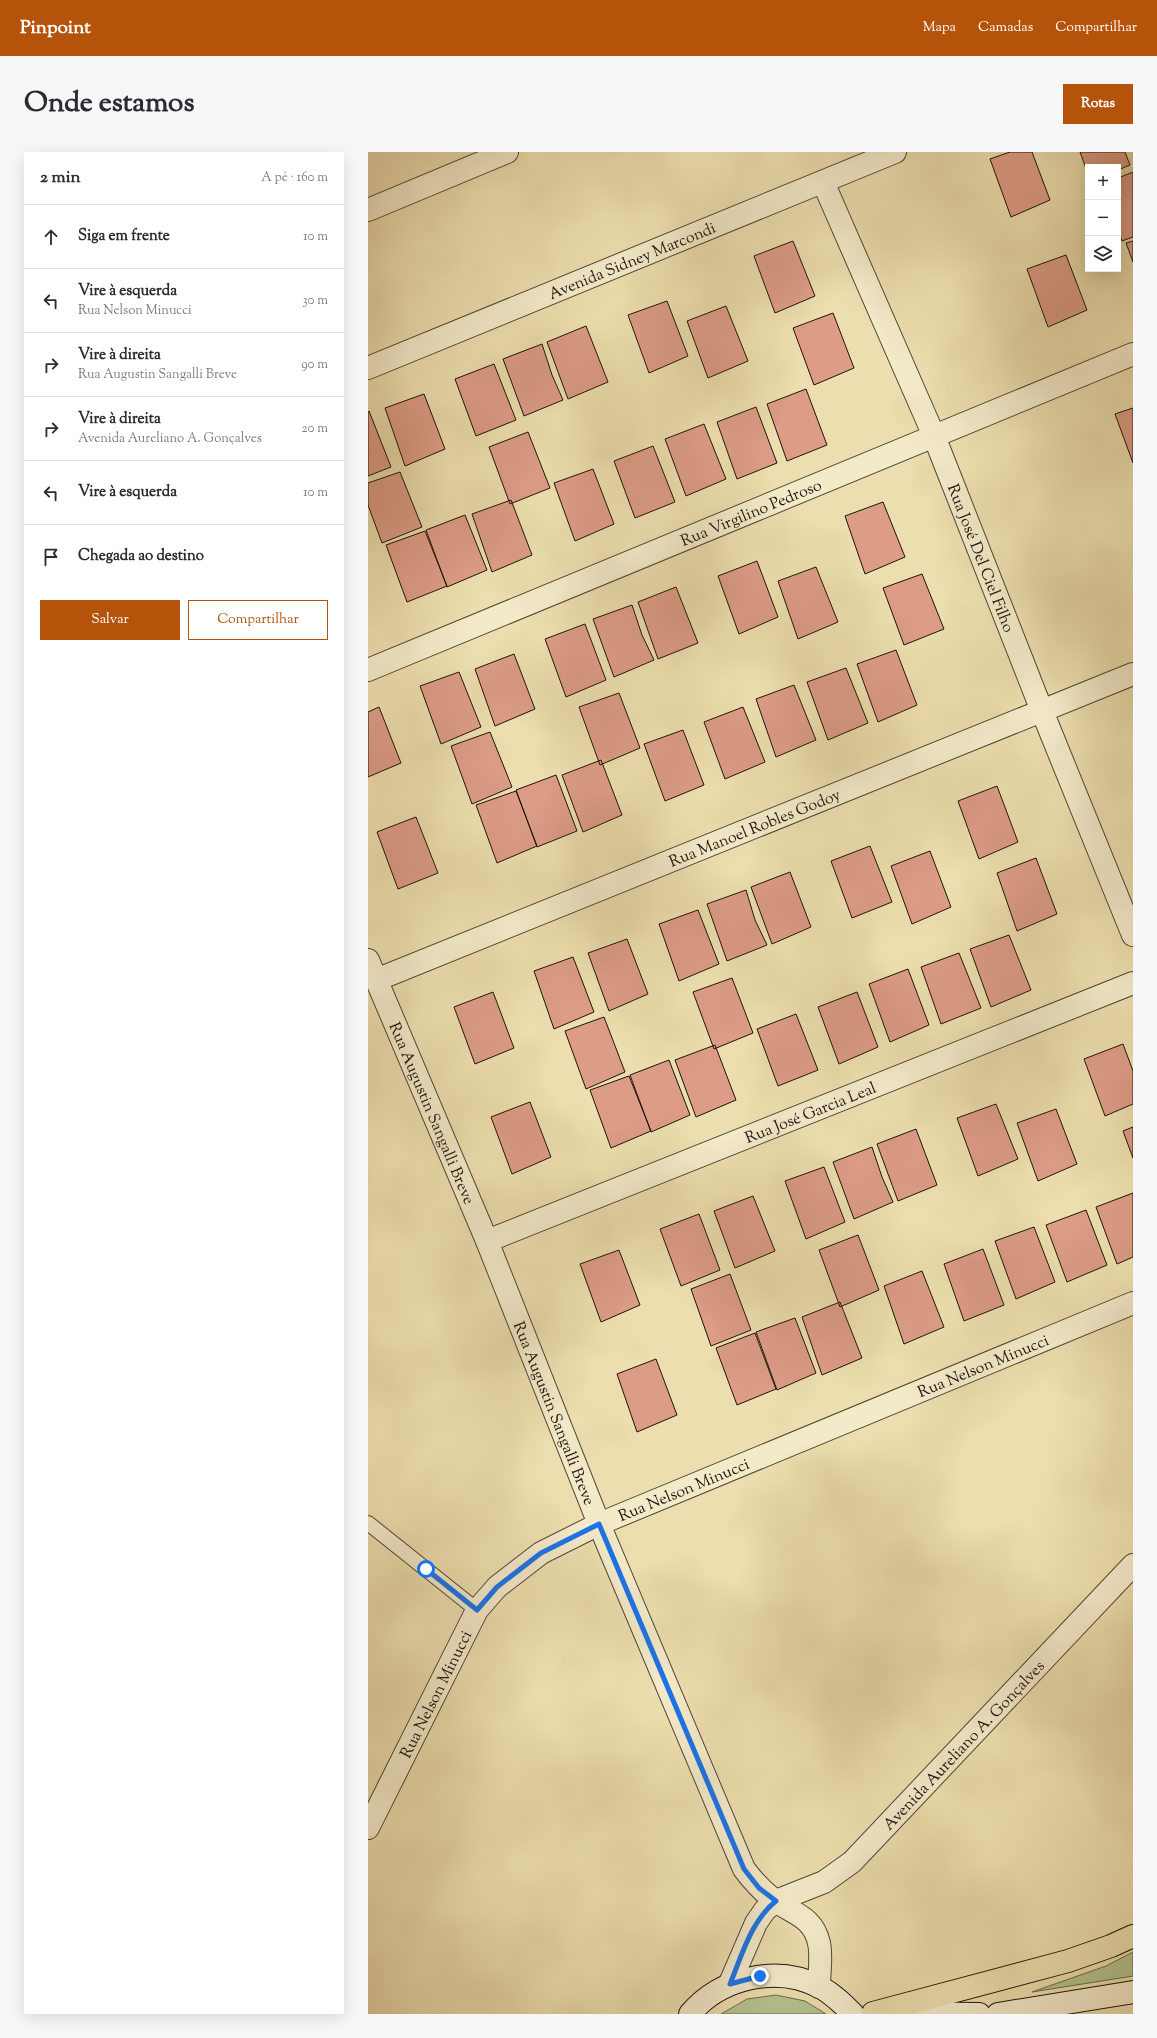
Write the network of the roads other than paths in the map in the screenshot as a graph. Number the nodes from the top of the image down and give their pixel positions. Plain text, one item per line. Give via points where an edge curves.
1 (507, 152) edge
2 (895, 152) edge
3 (824, 182) junction
4 (368, 210) edge
5 (1133, 354) edge
6 (368, 368) edge
7 (934, 436) junction
8 (368, 670) edge
9 (1133, 674) edge
10 (1042, 711) junction
11 (1133, 935) edge
12 (368, 960) edge
13 (376, 980) junction
14 (1133, 983) edge
15 (487, 1241) junction
16 (1133, 1303) edge
17 (368, 1523) edge
18 (599, 1524) junction
19 (1133, 1565) edge
20 (477, 1610) junction
21 (368, 1828) edge
22 (776, 1901) junction
23 (1133, 1936) edge
24 (730, 1984) junction
25 (819, 1986) junction
26 (1133, 1992) edge
27 (690, 2014) edge
28 (865, 2014) edge
29 (979, 2014) edge
30 (998, 2014) edge

1 - 4 street
2 - 3 street, Avenida Sidney Marcondi
3 - 6 street, Avenida Sidney Marcondi
3 - 7 street, Rua José Del Ciel Filho
5 - 7 street, Rua Virgilino Pedroso
7 - 8 street, Rua Virgilino Pedroso
7 - 10 street, Rua José Del Ciel Filho
9 - 10 street, Rua Manoel Robles Godoy
10 - 11 street, Rua José Del Ciel Filho
10 - 13 street, Rua Manoel Robles Godoy
12 - 13 street, Rua Augustin Sangalli Breve
13 - 15 street, Rua Augustin Sangalli Breve
14 - 15 street, Rua José Garcia Leal
15 - 18 street, Rua Augustin Sangalli Breve
16 - 18 street, Rua Nelson Minucci
17 - 20 lane
18 - 20 street, Rua Nelson Minucci via 541,1553 497,1587
18 - 22 street, Rua Augustin Sangalli Breve via 744,1869 759,1888
19 - 22 street, Avenida Aureliano A. Gonçalves via 852,1862 824,1882
20 - 21 street, Rua Nelson Minucci
22 - 24 street, Avenida Aureliano A. Gonçalves via 765,1910 756,1923
22 - 25 street via 803,1916 814,1929 819,1944
23 - 28 highway via 1068,1961
24 - 25 street via 760,1976 790,1977
24 - 27 street via 701,2001
25 - 28 street
26 - 30 street
28 - 29 street

